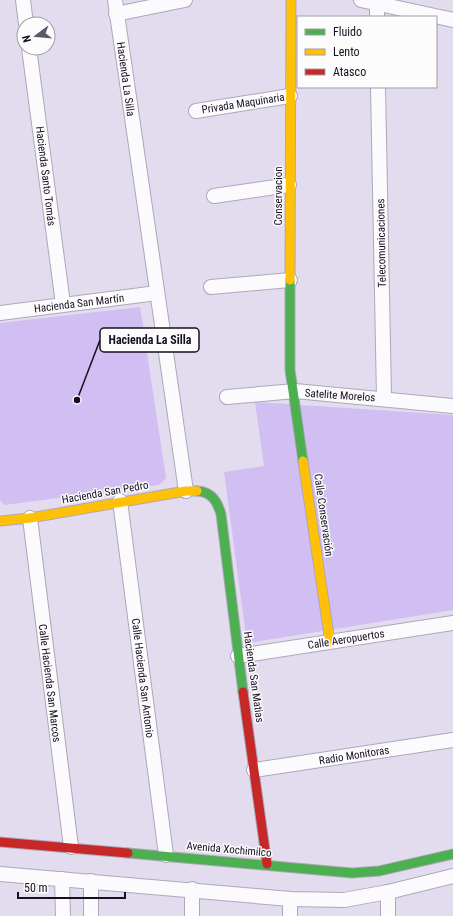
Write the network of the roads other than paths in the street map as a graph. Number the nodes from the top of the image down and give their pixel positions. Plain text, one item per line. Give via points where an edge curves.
1 (23, 0) edge
2 (185, 0) edge
3 (291, 0) edge
4 (361, 0) edge
5 (116, 7) edge
6 (377, 7) edge
7 (25, 16) edge
8 (430, 16) edge
9 (437, 17) edge
10 (453, 20) edge
11 (30, 56) edge
12 (378, 88) edge
13 (290, 96) junction
14 (196, 111) dead end
15 (289, 185) junction
16 (214, 196) dead end
17 (290, 280) junction
18 (211, 287) dead end
19 (158, 293) junction
20 (63, 304) junction
21 (0, 313) edge
22 (295, 391) junction
23 (227, 397) dead end
24 (384, 398) junction
25 (453, 406) edge
26 (186, 491) junction
27 (213, 495) joint
28 (120, 501) junction
29 (30, 518) junction
30 (0, 521) edge
31 (453, 623) edge
32 (330, 642) junction
33 (238, 656) junction
34 (453, 740) edge
35 (254, 770) junction
36 (0, 842) edge
37 (71, 847) junction
38 (453, 854) edge
39 (166, 856) junction
40 (267, 864) junction
41 (0, 874) edge
42 (453, 876) edge
43 (62, 879) junction
44 (91, 881) junction
45 (192, 889) junction
46 (388, 892) junction
47 (290, 899) junction
48 (63, 916) edge
49 (91, 916) edge
50 (192, 916) edge
51 (290, 916) edge
52 (388, 916) edge

1 - 7 street
2 - 5 street
3 - 13 street, Conservacion
4 - 6 street
5 - 19 street, Hacienda La Silla
6 - 8 street
9 - 10 street
11 - 20 street, Hacienda Santo Tomás
12 - 24 street, Telecomunicaciones
13 - 14 street, Privada Maquinaria
13 - 15 street, Conservacion
15 - 16 street
15 - 17 street, Conservacion
17 - 18 street
17 - 22 street, Conservacion via 290,370
19 - 20 street, Hacienda San Martín
19 - 26 street, Hacienda La Silla
20 - 21 street, Hacienda San Martín
22 - 23 street, Satelite Morelos
22 - 24 street, Satelite Morelos
22 - 32 street, Calle Conservación
24 - 25 street, Satelite Morelos
26 - 27 street, Hacienda San Pedro via 203,491
26 - 28 street, Hacienda San Pedro
27 - 33 street, Hacienda San Matias via 221,514
28 - 29 street, Hacienda San Pedro
28 - 39 street, Calle Hacienda San Antonio
29 - 30 street, Hacienda San Pedro
29 - 37 street, Calle Hacienda San Marcos
31 - 32 street, Calle Aeropuertos
32 - 33 street, Calle Aeropuertos
33 - 35 street, Hacienda San Matias
34 - 35 street, Radio Monitoras
35 - 40 street, Hacienda San Matias
36 - 37 street, Avenida Xochimilco
37 - 39 street, Avenida Xochimilco
38 - 40 street, Avenida Xochimilco via 366,873
39 - 40 street, Avenida Xochimilco
41 - 43 street
42 - 46 street
43 - 44 street
43 - 48 street
44 - 45 street
44 - 49 street
45 - 47 street
45 - 50 street
46 - 47 street via 344,900
46 - 52 street
47 - 51 street

